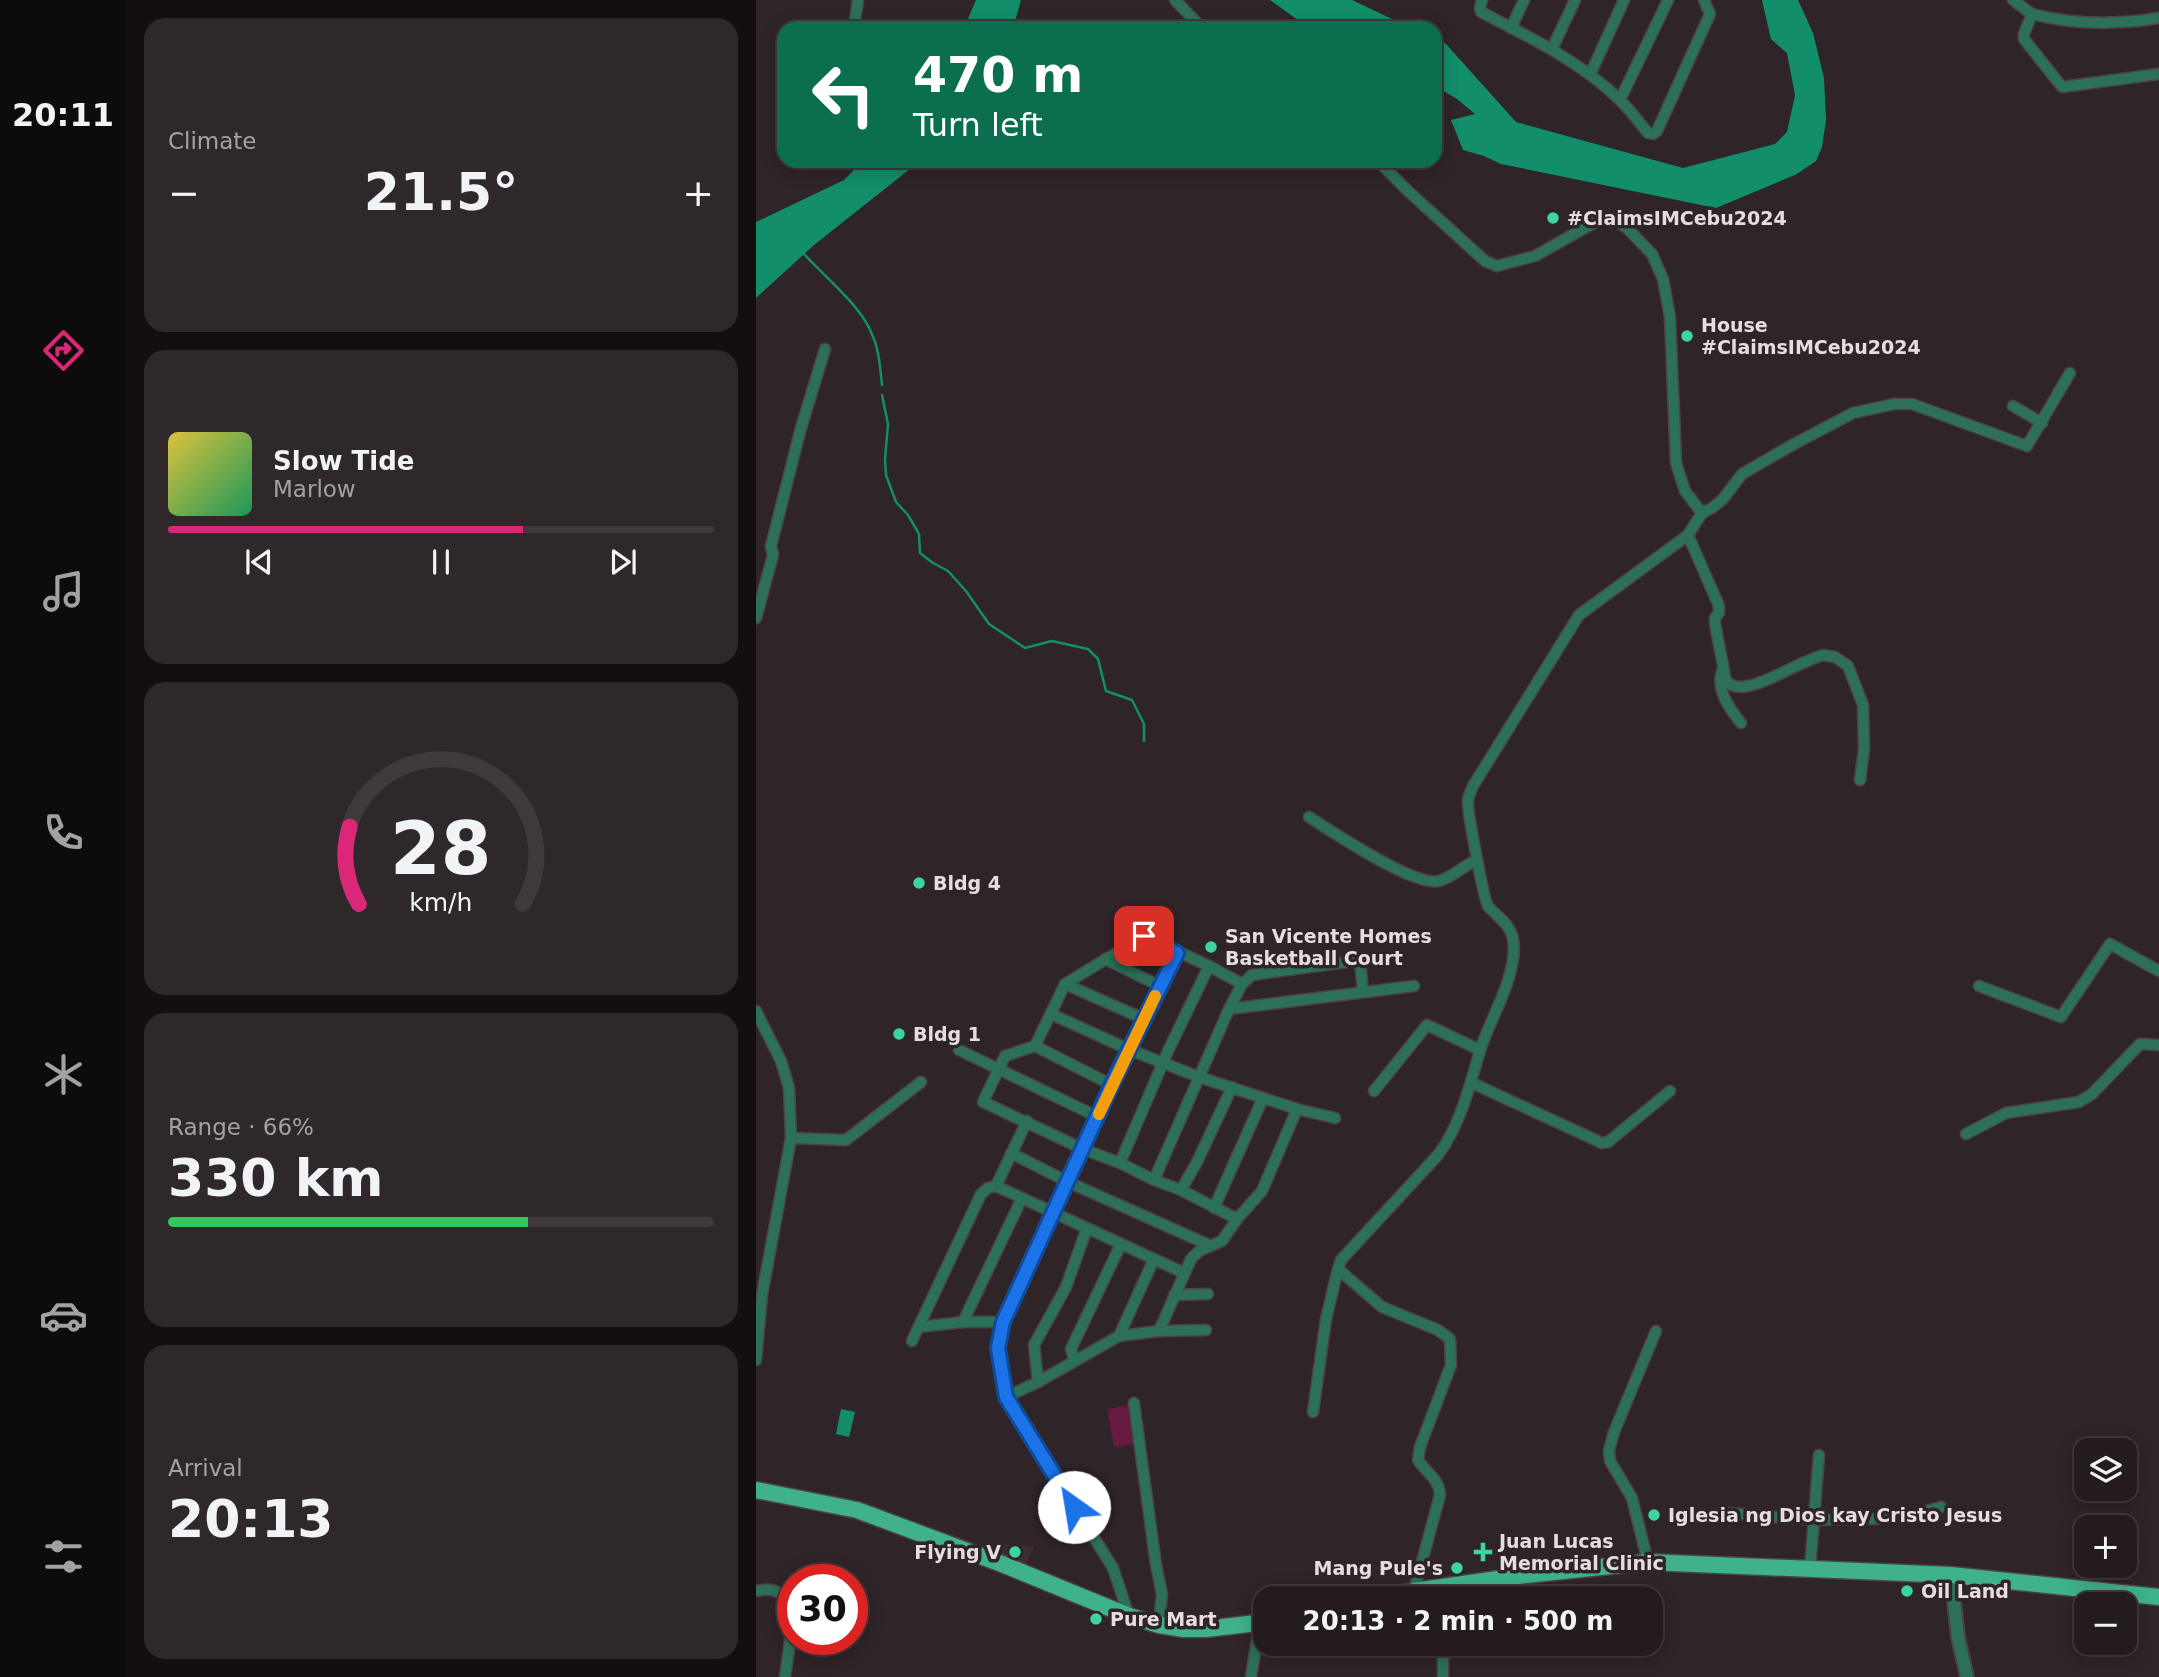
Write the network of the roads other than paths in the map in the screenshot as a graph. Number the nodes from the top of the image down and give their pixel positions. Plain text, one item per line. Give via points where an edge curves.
1 (858, 0) edge
2 (1175, 0) edge
3 (1482, 0) edge
4 (1524, 0) edge
5 (1575, 0) edge
6 (1624, 0) edge
7 (1668, 0) edge
8 (1704, 0) edge
9 (2013, 0) edge
10 (2032, 15) junction
11 (2159, 18) edge
12 (856, 21) edge
13 (1195, 21) edge
14 (1511, 28) junction
15 (1552, 49) junction
16 (2159, 74) edge
17 (1590, 75) junction
18 (1620, 100) junction
19 (1385, 168) edge
20 (825, 349) dead end
21 (2070, 373) dead end
22 (2013, 406) dead end
23 (2042, 423) junction
24 (1702, 513) junction
25 (1688, 535) junction
26 (756, 618) edge
27 (1723, 667) junction
28 (1741, 723) dead end
29 (1860, 780) dead end
30 (1309, 817) dead end
31 (1477, 860) junction
32 (1177, 953) junction
33 (1383, 957) dead end
34 (1105, 959) junction
35 (1360, 960) junction
36 (1209, 966) junction
37 (2159, 971) edge
38 (1065, 984) junction
39 (1242, 984) junction
40 (1160, 986) junction
41 (1414, 986) dead end
42 (1979, 986) dead end
43 (1363, 992) junction
44 (1229, 1009) junction
45 (756, 1011) edge
46 (1051, 1014) junction
47 (1144, 1019) junction
48 (2159, 1045) edge
49 (1035, 1046) junction
50 (960, 1050) dead end
51 (1130, 1050) junction
52 (1480, 1050) junction
53 (1164, 1063) junction
54 (999, 1069) junction
55 (1199, 1077) junction
56 (921, 1082) dead end
57 (1472, 1083) junction
58 (1112, 1084) junction
59 (1232, 1087) junction
60 (1374, 1091) dead end
61 (1670, 1091) dead end
62 (1263, 1097) junction
63 (1297, 1109) junction
64 (1098, 1116) junction
65 (1335, 1118) dead end
66 (1027, 1121) junction
67 (1966, 1134) dead end
68 (791, 1138) junction
69 (1083, 1149) junction
70 (1012, 1153) junction
71 (1120, 1163) junction
72 (1154, 1180) junction
73 (1068, 1182) junction
74 (996, 1186) junction
75 (1181, 1190) junction
76 (1022, 1198) junction
77 (1214, 1208) junction
78 (1054, 1213) junction
79 (1237, 1219) junction
80 (1087, 1228) junction
81 (1121, 1244) junction
82 (1209, 1245) junction
83 (1154, 1259) junction
84 (1338, 1269) junction
85 (1184, 1273) junction
86 (759, 1294) edge
87 (1208, 1294) dead end
88 (1174, 1295) junction
89 (963, 1322) junction
90 (1003, 1322) junction
91 (919, 1327) junction
92 (1206, 1330) dead end
93 (1159, 1331) junction
94 (1656, 1331) dead end
95 (1119, 1336) junction
96 (912, 1341) dead end
97 (756, 1360) edge
98 (1075, 1361) junction
99 (1038, 1382) junction
100 (1006, 1397) junction
101 (1134, 1403) dead end
102 (1313, 1412) dead end
103 (1819, 1455) dead end
104 (756, 1490) edge
105 (1941, 1507) dead end
106 (1729, 1513) dead end
107 (1814, 1520) junction
108 (1648, 1562) junction
109 (1810, 1569) junction
110 (1951, 1575) junction
111 (1415, 1586) edge
112 (1484, 1586) edge
113 (756, 1591) edge
114 (2159, 1597) edge
115 (1129, 1616) junction
116 (1253, 1623) edge
117 (1159, 1625) junction
118 (1256, 1656) edge
119 (1443, 1656) edge
120 (785, 1677) edge
121 (1251, 1677) edge
122 (1443, 1677) edge
123 (1966, 1677) edge

1 - 12 street
2 - 13 street
3 - 14 street via 1481,12
4 - 14 street
5 - 15 street
6 - 17 street
7 - 18 street
8 - 18 street via 1710,14 1657,131 1648,133
9 - 10 street
10 - 11 street via 2099,24
10 - 16 street via 2024,39 2062,87
14 - 15 street
15 - 17 street
17 - 18 street
19 - 24 street via 1485,261 1497,266 1535,256 1599,220 1615,220 1652,254 1663,279 1670,317 1676,463 1685,491
20 - 26 street via 774,533 773,555
21 - 23 street
22 - 23 street
23 - 24 street via 2027,446 1912,404 1853,414 1742,474 1723,499
24 - 25 street
25 - 27 street via 1719,606 1714,624
25 - 31 street via 1579,615 1473,786 1468,818
27 - 28 street via 1721,689
27 - 29 street via 1726,681 1739,687 1823,655 1847,666 1863,705
30 - 31 street via 1425,881 1445,879
31 - 52 street via 1487,905 1509,928 1513,940 1508,978
32 - 34 street via 1144,936
32 - 36 street
32 - 40 street
33 - 35 street
34 - 38 street
34 - 40 street
35 - 39 street via 1252,975
35 - 43 street
36 - 39 street
36 - 53 street
37 - 42 street via 2110,944 2061,1017
38 - 46 street
38 - 47 street
39 - 44 street
40 - 47 street
41 - 43 street
43 - 44 street
44 - 55 street
45 - 68 street via 789,1088
46 - 49 street
46 - 51 street
47 - 51 street
48 - 67 street via 2140,1044 2080,1102 2006,1113
49 - 54 street via 1005,1056
49 - 58 street
50 - 54 street
51 - 53 street
51 - 58 street
52 - 57 street
52 - 60 street via 1427,1025
53 - 55 street
53 - 71 street
54 - 64 street
54 - 66 street via 984,1102
55 - 59 street
55 - 72 street
56 - 68 street via 846,1140
57 - 61 street via 1602,1143
57 - 84 street via 1443,1148 1341,1260
58 - 64 street
59 - 62 street
59 - 75 street
62 - 63 street
62 - 77 street
63 - 65 street
63 - 79 street via 1262,1191
64 - 69 street
66 - 69 street
66 - 70 street
68 - 86 street
69 - 71 street
69 - 73 street
70 - 73 street
70 - 74 street
71 - 72 street
72 - 75 street
73 - 78 street
73 - 82 street
74 - 76 street
74 - 91 street via 981,1194
75 - 77 street
76 - 78 street
76 - 89 street
77 - 79 street
78 - 80 street
78 - 90 street
79 - 82 street via 1222,1241
80 - 81 street
80 - 99 street via 1066,1287 1034,1345
81 - 83 street
81 - 98 street via 1071,1349
82 - 85 street via 1191,1259
83 - 85 street
83 - 95 street
84 - 102 street
84 - 111 street via 1382,1307 1438,1329 1450,1339 1451,1364 1418,1460 1436,1478 1440,1495
85 - 88 street
86 - 97 street
87 - 88 street
88 - 93 street
89 - 90 street
89 - 91 street
90 - 100 street via 998,1348
91 - 96 street
92 - 93 street
93 - 95 street
94 - 108 street via 1609,1450 1610,1461 1632,1498
95 - 98 street
98 - 99 street
99 - 100 street
100 - 115 street via 1113,1568
101 - 117 street via 1162,1594
103 - 107 street
104 - 115 main road via 857,1510
105 - 107 street via 1901,1518
106 - 107 street
107 - 109 street
108 - 109 main road
108 - 112 main road
109 - 110 main road
110 - 114 main road
110 - 123 street
113 - 120 street via 777,1592 790,1606
115 - 117 main road
116 - 117 main road via 1195,1629
118 - 121 street
119 - 122 street

